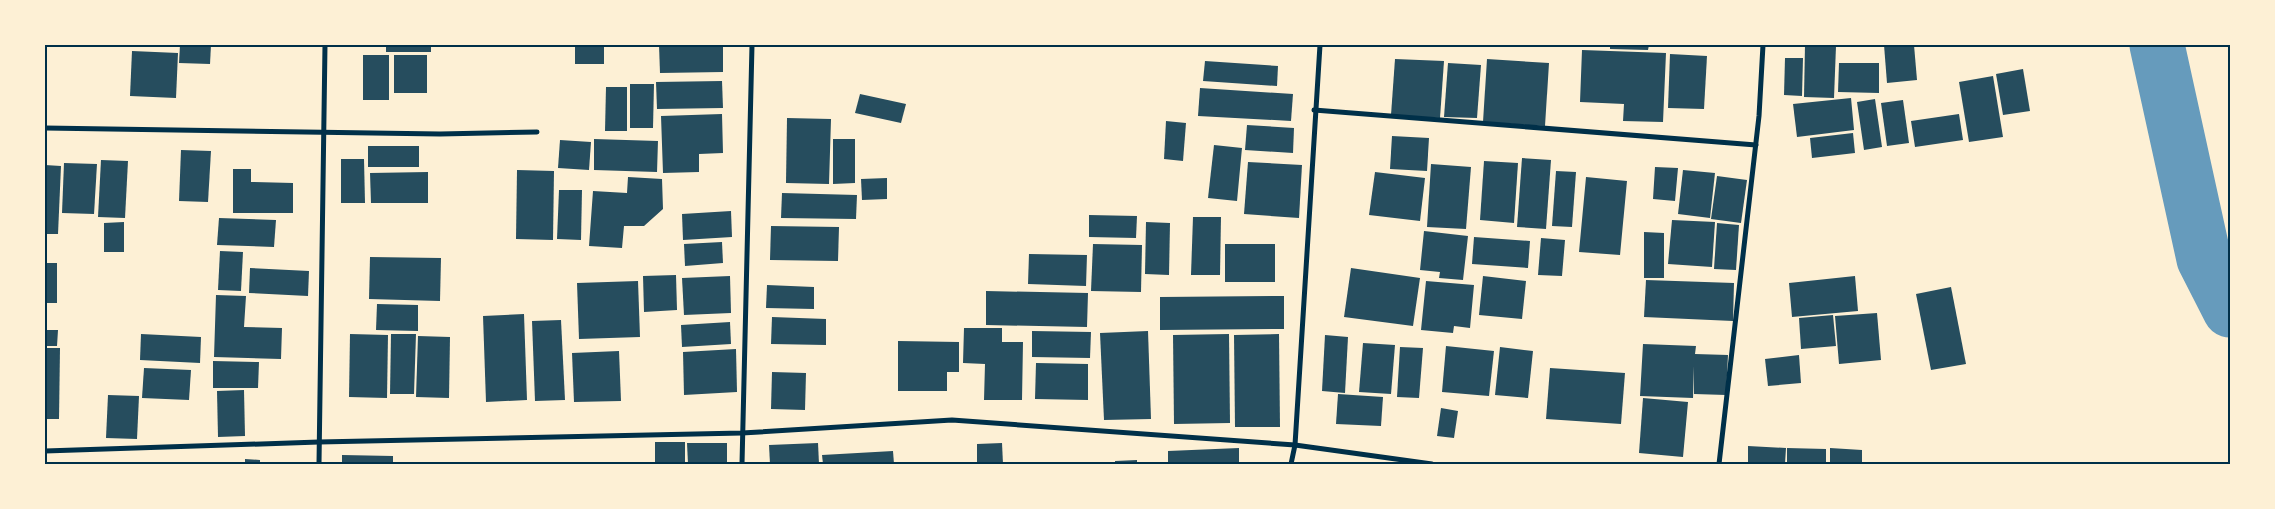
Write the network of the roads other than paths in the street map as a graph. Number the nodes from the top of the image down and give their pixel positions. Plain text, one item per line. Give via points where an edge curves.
1 (325, 45) edge
2 (752, 45) edge
3 (1320, 45) edge
4 (1763, 45) edge
5 (1314, 110) junction
6 (45, 128) edge
7 (324, 131) junction
8 (537, 132) dead end
9 (1756, 144) junction
10 (742, 433) junction
11 (320, 442) junction
12 (1295, 444) junction
13 (45, 451) edge
14 (319, 464) edge
15 (742, 464) edge
16 (1291, 464) edge
17 (1432, 464) edge
18 (1719, 464) edge

1 - 7 street
2 - 10 street
3 - 5 street
4 - 9 street
5 - 9 street
5 - 12 street
6 - 7 street
7 - 8 street
7 - 11 street
9 - 18 street
10 - 11 street
10 - 12 street via 952,420
10 - 15 street
11 - 13 street
11 - 14 street
12 - 16 street
12 - 17 street

